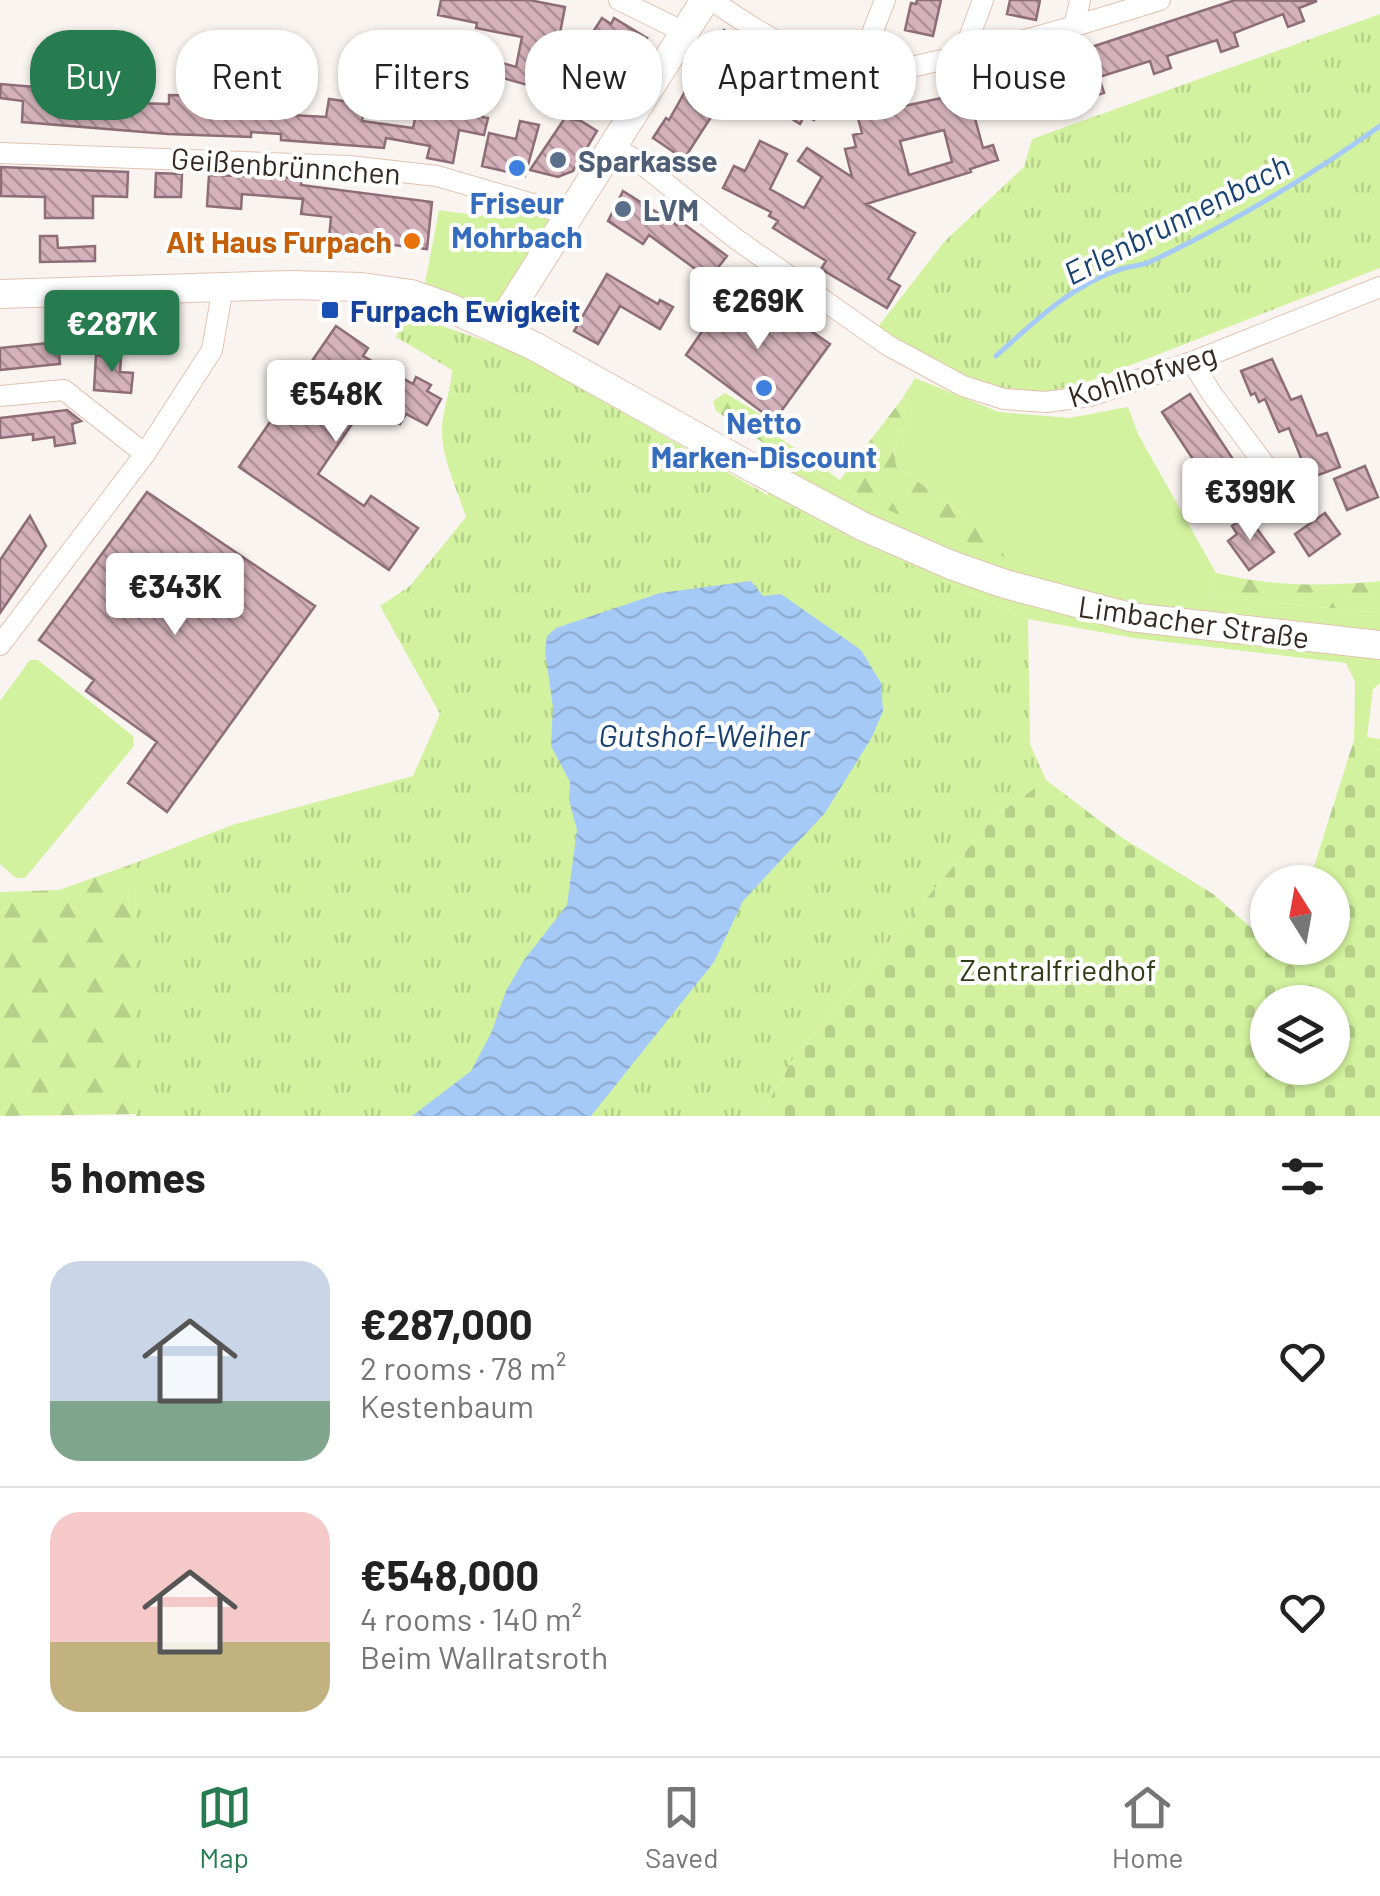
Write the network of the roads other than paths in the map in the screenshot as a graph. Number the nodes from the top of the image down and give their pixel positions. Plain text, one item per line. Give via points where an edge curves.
1 (619, 0) edge
2 (708, 0) edge
3 (886, 0) edge
4 (983, 0) edge
5 (1080, 0) edge
6 (1160, 0) edge
7 (1074, 27) junction
8 (686, 30) edge
9 (759, 30) edge
10 (876, 30) edge
11 (972, 30) edge
12 (1062, 30) edge
13 (682, 31) edge
14 (682, 35) edge
15 (611, 145) junction
16 (0, 153) edge
17 (567, 214) junction
18 (223, 287) junction
19 (1380, 287) edge
20 (0, 294) edge
21 (498, 328) junction
22 (1192, 362) junction
23 (0, 396) edge
24 (145, 454) junction
25 (1295, 505) dead end
26 (0, 645) edge
27 (1380, 645) edge

1 - 13 street
2 - 8 main road
2 - 9 street
3 - 10 street
4 - 11 street
5 - 7 street
6 - 7 street
7 - 12 street
14 - 15 main road
15 - 17 main road
15 - 22 street, Kohlhofweg via 864,330 964,386 1004,399 1046,402 1090,396
16 - 17 street, Geißenbrünnchen via 350,166 437,176
17 - 21 main road
18 - 20 main road, Limbacher Straße
18 - 21 main road, Limbacher Straße via 403,292
18 - 24 street via 212,350
19 - 22 street, Kohlhofweg
21 - 27 main road, Limbacher Straße via 864,527 1004,584 1130,617
22 - 25 street
23 - 24 street via 64,390
24 - 26 street

